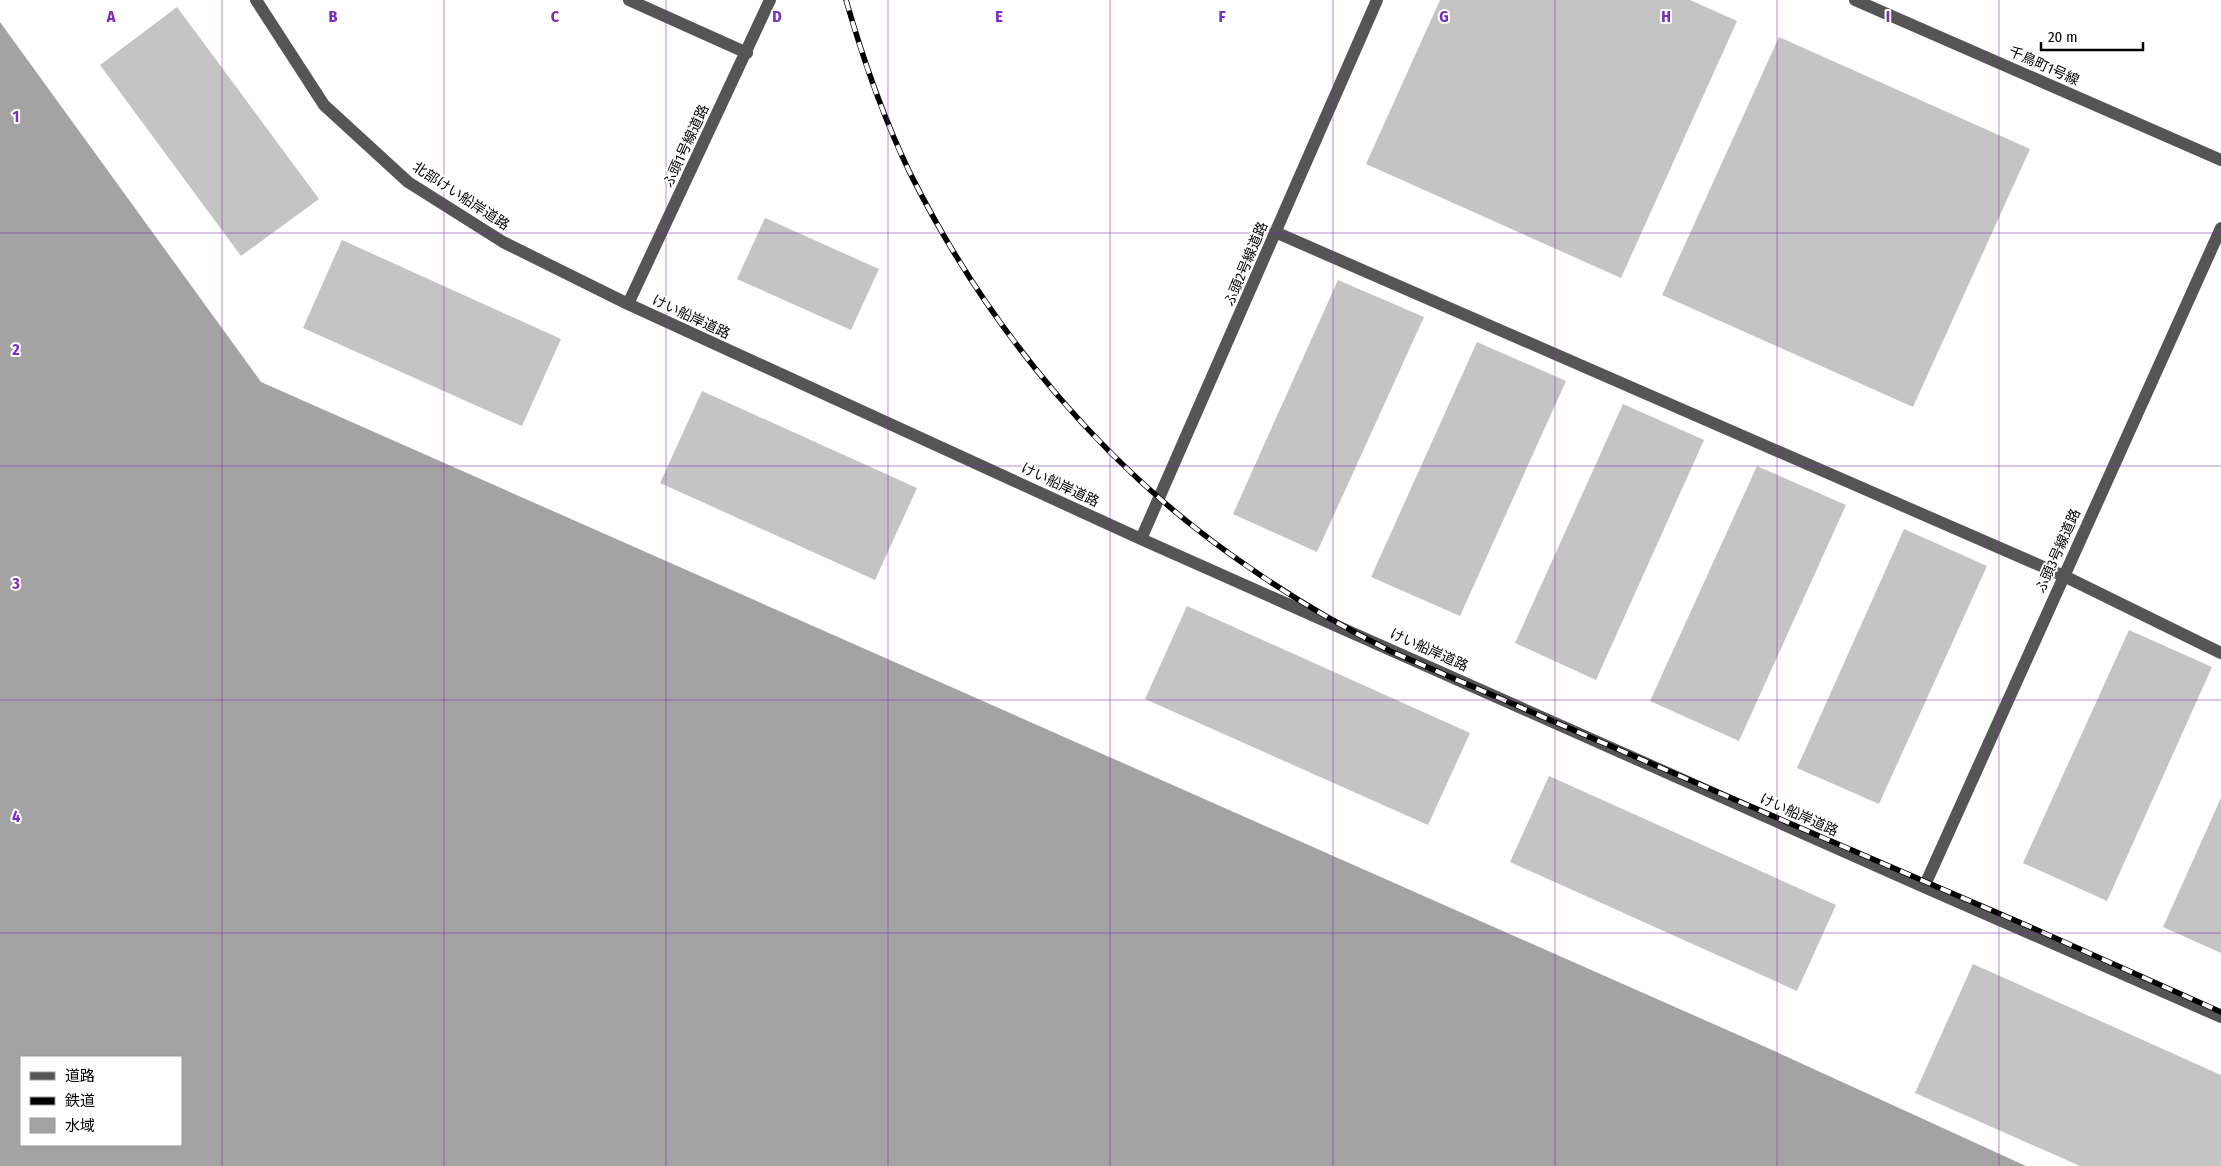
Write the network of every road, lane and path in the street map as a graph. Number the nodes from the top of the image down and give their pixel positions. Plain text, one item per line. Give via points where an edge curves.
1 (256, 0) edge
2 (629, 0) edge
3 (770, 0) edge
4 (1377, 0) edge
5 (1855, 0) edge
6 (747, 53) junction
7 (2221, 160) edge
8 (2221, 228) edge
9 (1275, 232) junction
10 (628, 304) junction
11 (1141, 539) junction
12 (2064, 576) junction
13 (2221, 653) edge
14 (1924, 888) junction
15 (2221, 1017) edge

1 - 10 street, 北部けい船岸道路 via 324,105 408,182 503,242
2 - 6 street
3 - 6 street, ふ頭1号線道路
4 - 9 street, ふ頭2号線道路
5 - 7 street, 千鳥町1号線
6 - 10 street, ふ頭1号線道路
8 - 12 street, ふ頭3号線道路
9 - 11 street, ふ頭2号線道路
9 - 12 street
10 - 11 street, けい船岸道路
11 - 14 street, けい船岸道路
12 - 13 street
12 - 14 street, ふ頭3号線道路
14 - 15 street, けい船岸道路

